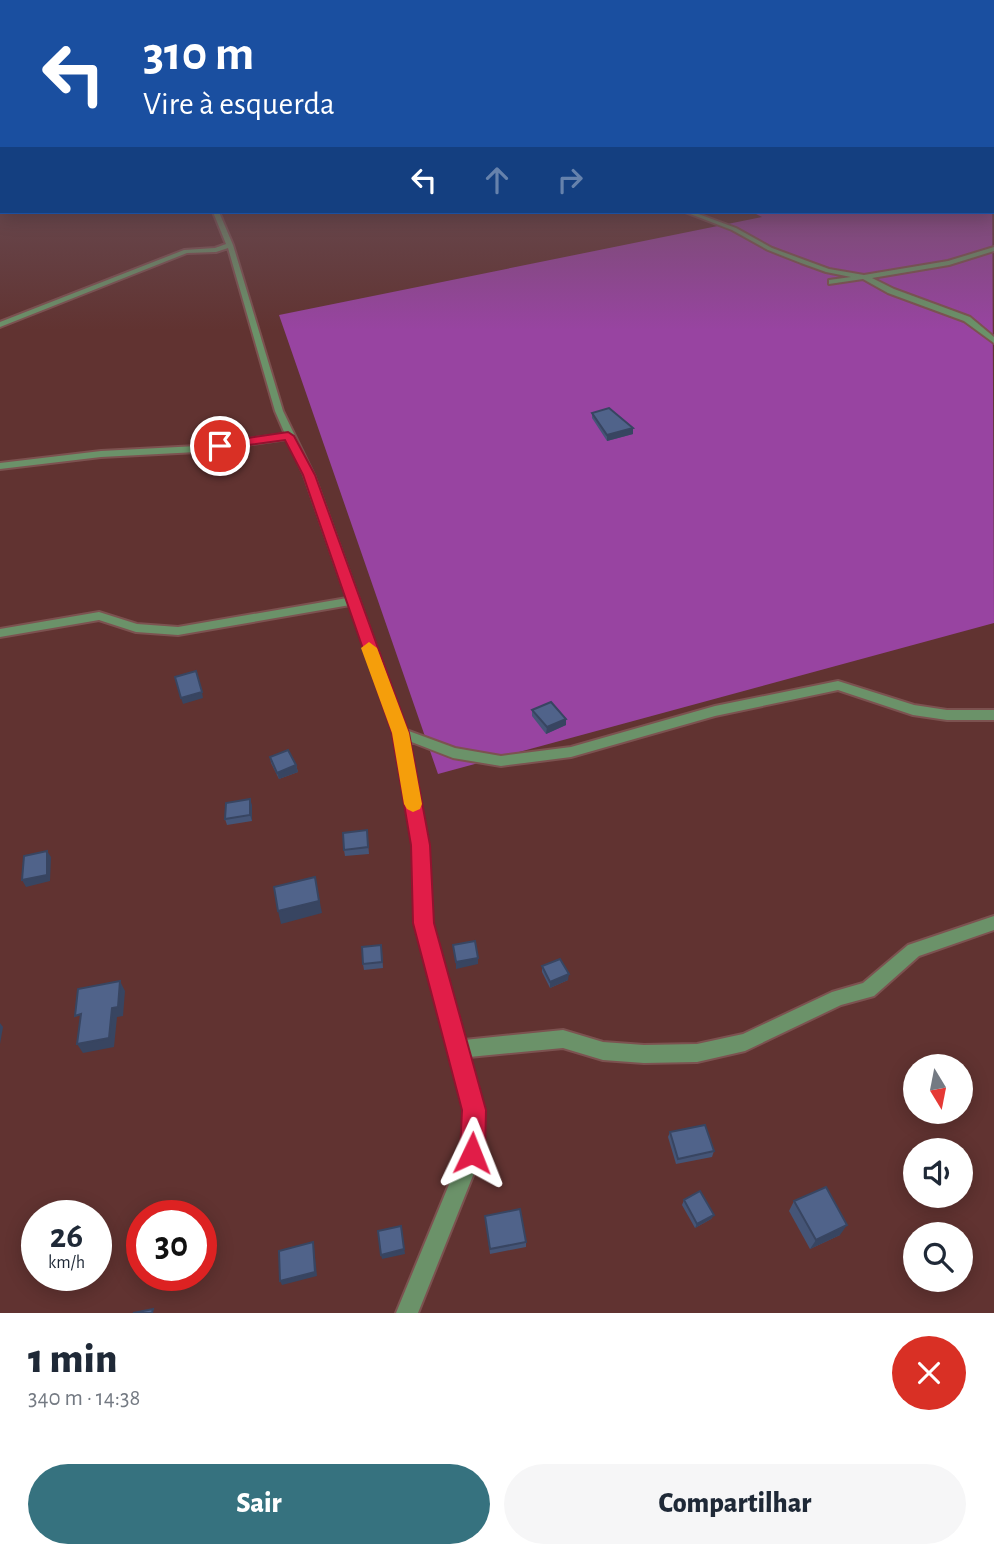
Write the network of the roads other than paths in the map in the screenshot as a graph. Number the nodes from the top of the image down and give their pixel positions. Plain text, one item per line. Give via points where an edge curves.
1 (217, 214) edge
2 (693, 214) edge
3 (230, 245) junction
4 (994, 248) edge
5 (865, 276) junction
6 (832, 282) dead end
7 (0, 326) edge
8 (994, 341) edge
9 (288, 436) junction
10 (0, 466) edge
11 (352, 601) junction
12 (0, 633) edge
13 (994, 715) edge
14 (401, 733) junction
15 (994, 923) edge
16 (458, 1049) junction
17 (407, 1313) edge

1 - 3 street
2 - 5 street via 803,262
3 - 7 street via 186,251
3 - 9 street
4 - 5 street via 949,263
5 - 6 street
5 - 8 street via 883,288 967,318
9 - 10 street via 197,449
9 - 11 street via 309,475
11 - 12 street via 178,631 136,628 99,616
11 - 14 street
13 - 14 street via 913,710 838,685 715,711 571,752 500,761 453,753
14 - 16 street via 420,845 424,923
15 - 16 street via 914,950 868,990 838,998 745,1042 697,1053 603,1051 563,1039
16 - 17 street via 474,1110 472,1153

